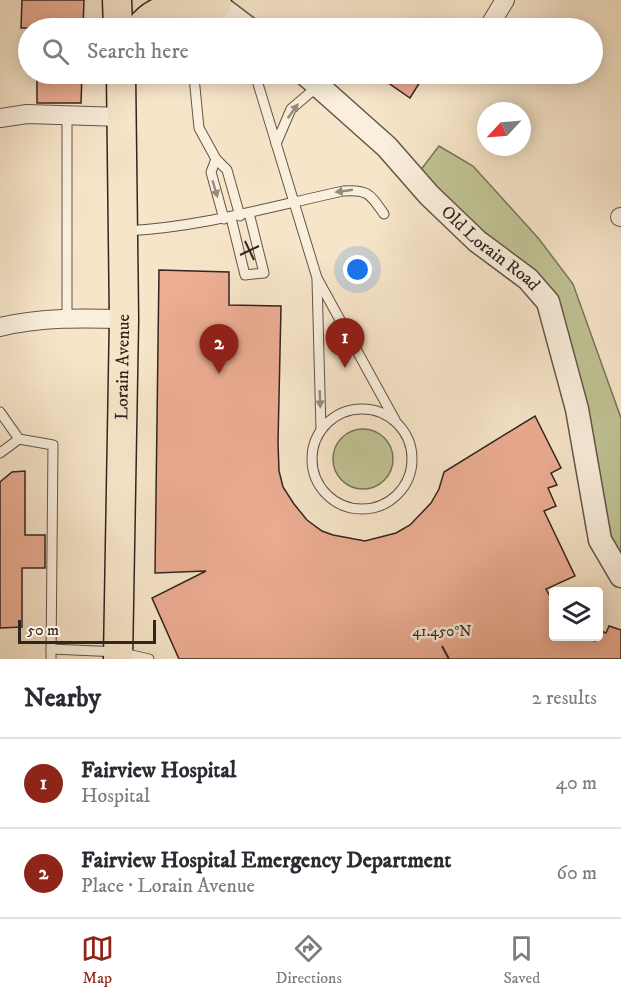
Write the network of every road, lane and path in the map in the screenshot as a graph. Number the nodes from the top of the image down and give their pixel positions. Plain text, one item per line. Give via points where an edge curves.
1 (117, 0) edge
2 (505, 0) edge
3 (214, 2) edge
4 (118, 18) edge
5 (147, 18) edge
6 (233, 18) edge
7 (494, 18) edge
8 (121, 84) edge
9 (195, 84) edge
10 (258, 84) edge
11 (308, 84) edge
12 (318, 84) edge
13 (66, 116) junction
14 (123, 117) junction
15 (0, 118) edge
16 (276, 144) junction
17 (216, 159) junction
18 (294, 202) junction
19 (384, 214) dead end
20 (236, 216) junction
21 (123, 231) junction
22 (317, 278) junction
23 (67, 318) junction
24 (124, 319) junction
25 (0, 327) edge
26 (0, 412) edge
27 (395, 420) junction
28 (321, 430) junction
29 (19, 439) junction
30 (0, 453) edge
31 (621, 576) edge
32 (51, 648) junction
33 (119, 655) edge
34 (51, 659) edge
35 (148, 659) edge

1 - 4 main road
2 - 7 street
3 - 5 main road via 164,9
3 - 6 street
8 - 14 main road, Lorain Avenue
9 - 17 lane via 199,128
10 - 16 lane
16 -> 11 lane via 291,109
12 - 31 street, Old Lorain Road via 387,147 477,241 528,279 548,302 577,409 600,540
13 - 14 street
13 - 15 street via 27,114
13 - 23 lane
14 - 21 main road, Lorain Avenue
16 - 18 lane
17 - 20 lane via 227,170
17 -> 20 lane via 211,172
19 -> 18 lane via 371,195 359,190
18 - 20 lane
18 - 22 lane
20 - 20 lane via 264,273 245,275
20 - 21 lane
21 - 24 main road, Lorain Avenue
22 - 27 lane
22 -> 28 lane
23 - 24 street
23 - 25 street
24 - 33 main road, Lorain Avenue
26 - 29 lane
27 - 28 lane via 364,408 333,418
27 - 28 lane via 411,448 412,465 398,494 369,509 337,502 315,477 314,444
29 - 30 lane
29 - 32 lane via 53,445
32 - 33 lane
32 - 34 lane
33 - 35 lane

